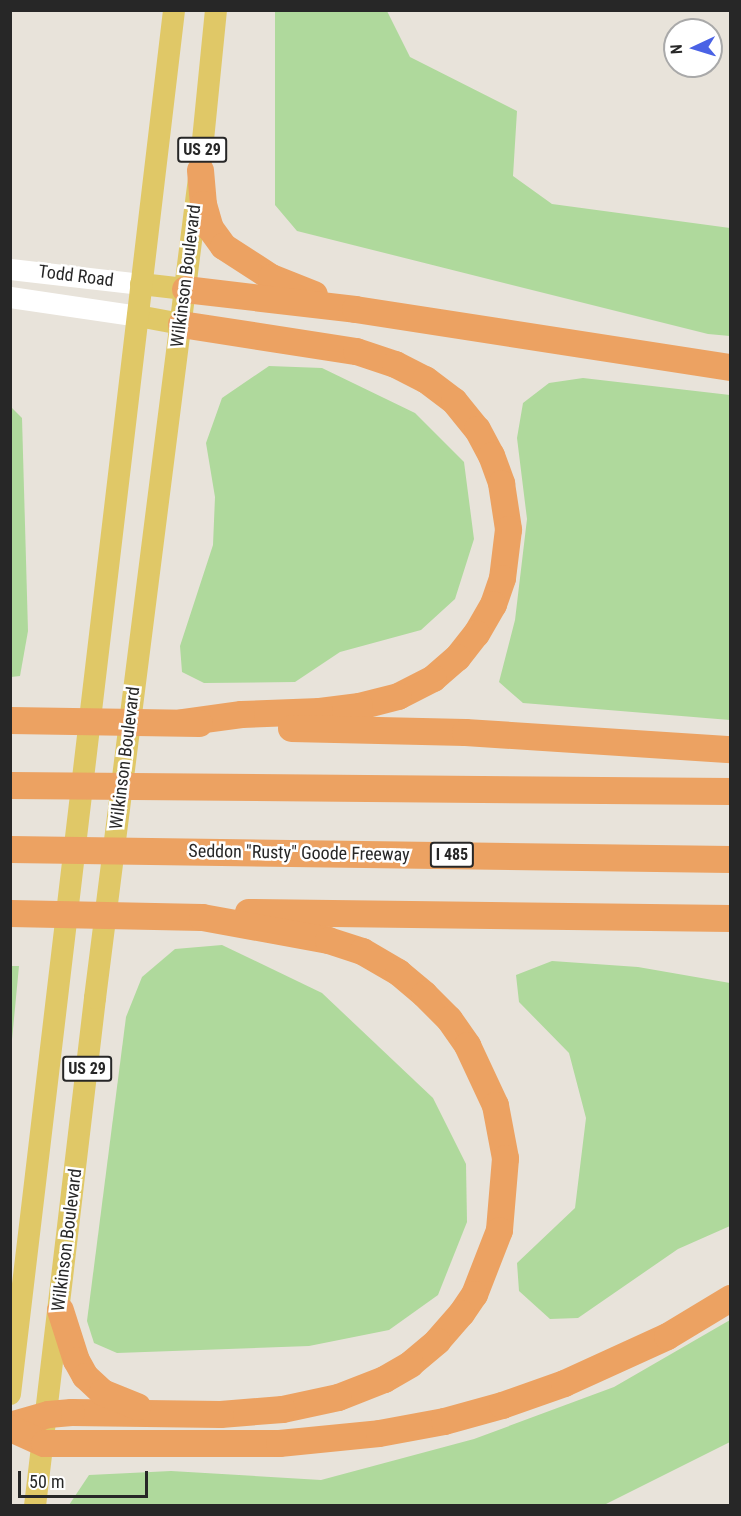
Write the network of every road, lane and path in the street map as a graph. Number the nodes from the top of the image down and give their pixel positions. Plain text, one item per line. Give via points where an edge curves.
1 (174, 10) edge
2 (216, 10) edge
3 (200, 170) junction
4 (10, 269) edge
5 (141, 284) junction
6 (185, 289) junction
7 (10, 297) edge
8 (355, 309) junction
9 (138, 316) junction
10 (181, 324) junction
11 (730, 367) edge
12 (24, 720) edge
13 (182, 722) junction
14 (730, 749) edge
15 (19, 785) edge
16 (730, 791) edge
17 (15, 849) edge
18 (730, 859) edge
19 (10, 913) edge
20 (202, 917) junction
21 (730, 918) edge
22 (730, 1298) edge
23 (60, 1310) junction
24 (10, 1394) edge
25 (159, 1413) junction
26 (48, 1414) junction
27 (10, 1426) edge
28 (44, 1443) junction
29 (35, 1506) edge

1 - 5 main road, Wilkinson Boulevard / US 29
2 - 3 main road, Wilkinson Boulevard / US 29
3 - 6 main road, Wilkinson Boulevard / US 29
3 - 8 highway via 202,204 210,228 223,246 271,278
4 - 5 street, Todd Road
5 - 6 main road
5 - 9 main road, Wilkinson Boulevard / US 29
6 - 8 highway
6 - 10 main road, Wilkinson Boulevard / US 29
7 - 9 street, Todd Road
8 - 11 highway
9 - 10 main road
9 - 24 main road, Wilkinson Boulevard / US 29
10 - 13 highway via 356,351 425,379 454,401 482,438 501,483 508,529 502,578 493,604 477,633 433,678 398,696 359,706
10 - 23 main road, Wilkinson Boulevard / US 29 via 95,998
12 - 13 highway
13 - 14 highway via 238,727 465,732
15 - 16 highway
17 - 18 highway, Seddon "Rusty" Goode Freeway / I 485
19 - 20 highway
20 - 21 highway via 258,911
20 - 25 highway via 292,932 351,947 398,972 424,994 468,1045 495,1105 505,1158 503,1199 492,1251 474,1294 437,1341 410,1364 364,1388 310,1404 220,1414
22 - 28 highway via 667,1336 613,1362 502,1405 444,1420 379,1433 279,1443
23 - 25 highway via 85,1376 102,1392
23 - 26 main road, Wilkinson Boulevard / US 29
25 - 26 highway
26 - 27 highway
26 - 28 main road, Wilkinson Boulevard / US 29
27 - 28 highway
28 - 29 main road, Wilkinson Boulevard / US 29

